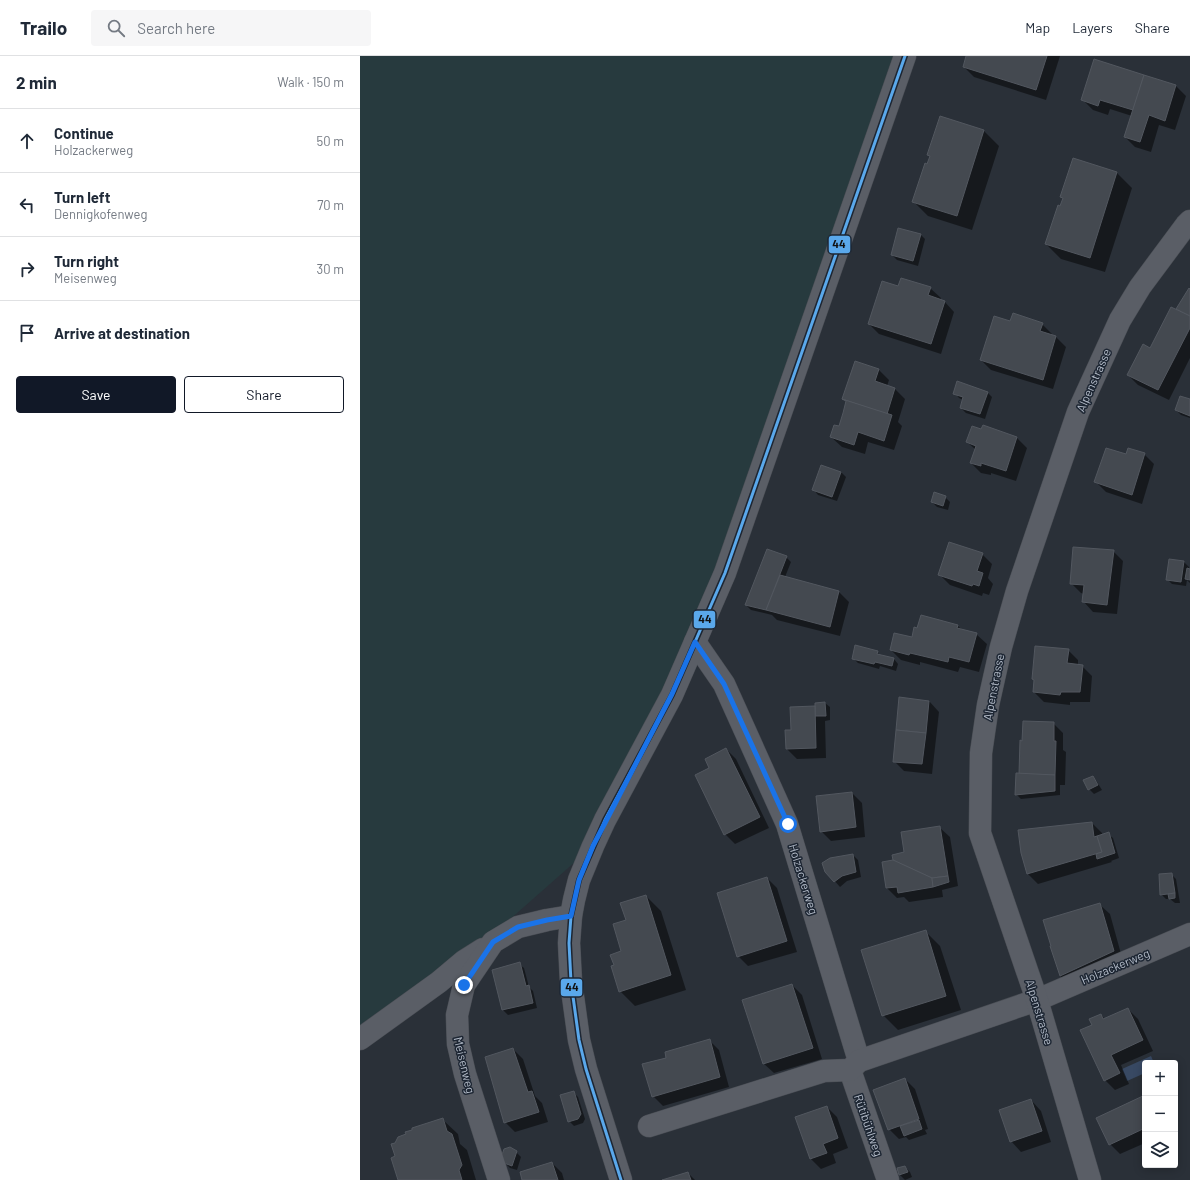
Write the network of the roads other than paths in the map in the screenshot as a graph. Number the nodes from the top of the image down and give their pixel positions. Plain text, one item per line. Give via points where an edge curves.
1 (905, 56) edge
2 (1190, 221) edge
3 (695, 642) junction
4 (571, 916) junction
5 (1190, 934) edge
6 (493, 942) junction
7 (1037, 1000) junction
8 (360, 1039) edge
9 (855, 1065) junction
10 (649, 1126) dead end
11 (499, 1180) edge
12 (621, 1180) edge
13 (888, 1180) edge
14 (1090, 1180) edge

1 - 3 street via 745,518 725,573
2 - 7 street, Alpenstrasse via 1140,287 1120,320 1078,412 1017,591 988,705 981,753 980,833
3 - 4 street via 672,694 593,846 579,880
3 - 9 street, Holzackerweg via 724,684 788,824
4 - 6 street, Meisenweg via 518,927
4 - 12 street via 571,982 578,1040
5 - 7 street, Holzackerweg
6 - 8 street
6 - 11 street, Meisenweg via 464,985 457,1015 458,1044 465,1074
7 - 9 street, Holzackerweg
7 - 14 street, Alpenstrasse
9 - 10 street, Holzackerweg via 824,1071
9 - 13 street, Rütibühlweg

